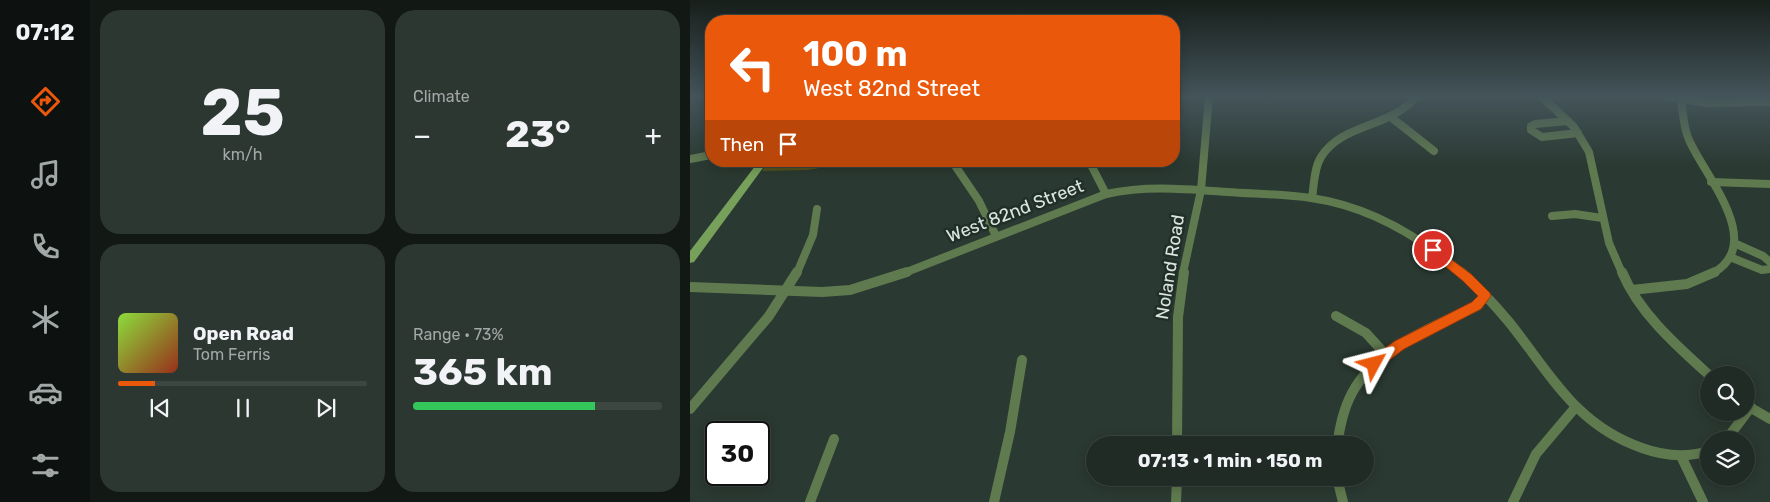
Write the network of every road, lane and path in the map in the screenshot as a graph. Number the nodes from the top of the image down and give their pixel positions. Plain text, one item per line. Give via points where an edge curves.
1 (1207, 119) edge
2 (1388, 119) edge
3 (1394, 119) edge
4 (1684, 119) edge
5 (1568, 121) joint
6 (1578, 133) junction
7 (1434, 152) dead end
8 (705, 156) edge
9 (690, 159) edge
10 (759, 167) edge
11 (956, 167) dead end
12 (1092, 167) edge
13 (1711, 182) junction
14 (1770, 184) edge
15 (1201, 190) junction
16 (1106, 194) junction
17 (1312, 198) junction
18 (817, 209) dead end
19 (1552, 216) dead end
20 (1602, 218) junction
21 (996, 236) junction
22 (1734, 243) junction
23 (1730, 257) junction
24 (690, 259) edge
25 (1770, 262) edge
26 (1770, 269) edge
27 (690, 287) edge
28 (1632, 290) junction
29 (786, 291) junction
30 (1485, 296) junction
31 (1336, 316) dead end
32 (1385, 354) junction
33 (1022, 360) dead end
34 (1700, 367) edge
35 (690, 409) edge
36 (1574, 409) junction
37 (1755, 410) edge
38 (1770, 419) edge
39 (1177, 436) edge
40 (1339, 436) edge
41 (834, 439) dead end
42 (1700, 454) edge
43 (1681, 456) junction
44 (1177, 486) edge
45 (1339, 486) edge
46 (810, 502) edge
47 (994, 502) edge
48 (1176, 502) edge
49 (1343, 502) edge
50 (1513, 502) edge
51 (1703, 502) edge

1 - 15 street, Noland Road
2 - 17 street via 1350,133 1332,144 1318,164
3 - 7 street
4 - 13 street via 1690,143
5 - 6 street
5 - 6 street via 1535,124 1531,130 1542,137
6 - 20 street via 1593,164
8 - 9 street
10 - 24 main road
11 - 21 street via 979,201
12 - 16 street
13 - 14 street
13 - 22 street via 1731,220
15 - 16 street, West 82nd Street via 1136,187
15 - 17 street, West 82nd Street
15 - 39 street, Noland Road via 1178,317
16 - 21 street, West 82nd Street
17 - 30 street, West 82nd Street via 1360,210 1402,230 1444,258
18 - 29 street via 808,249
19 - 20 street via 1575,214
20 - 28 street via 1616,262
21 - 29 street, West 82nd Street via 870,285 838,291
22 - 23 street
22 - 25 street
23 - 26 street via 1762,270
23 - 28 street via 1718,271 1700,281
27 - 29 street, West 82nd Street
28 - 34 street via 1654,321
29 - 35 street via 760,327
30 - 32 street via 1477,306
30 - 36 street, West 82nd Street via 1516,331
31 - 32 street via 1366,333
32 - 40 street via 1362,378 1349,398
33 - 47 street
36 - 43 street, West 82nd Street via 1618,439 1640,448
36 - 50 street via 1537,452
37 - 38 street
41 - 46 street
42 - 43 street, West 82nd Street
43 - 51 street
44 - 48 street
45 - 49 street

